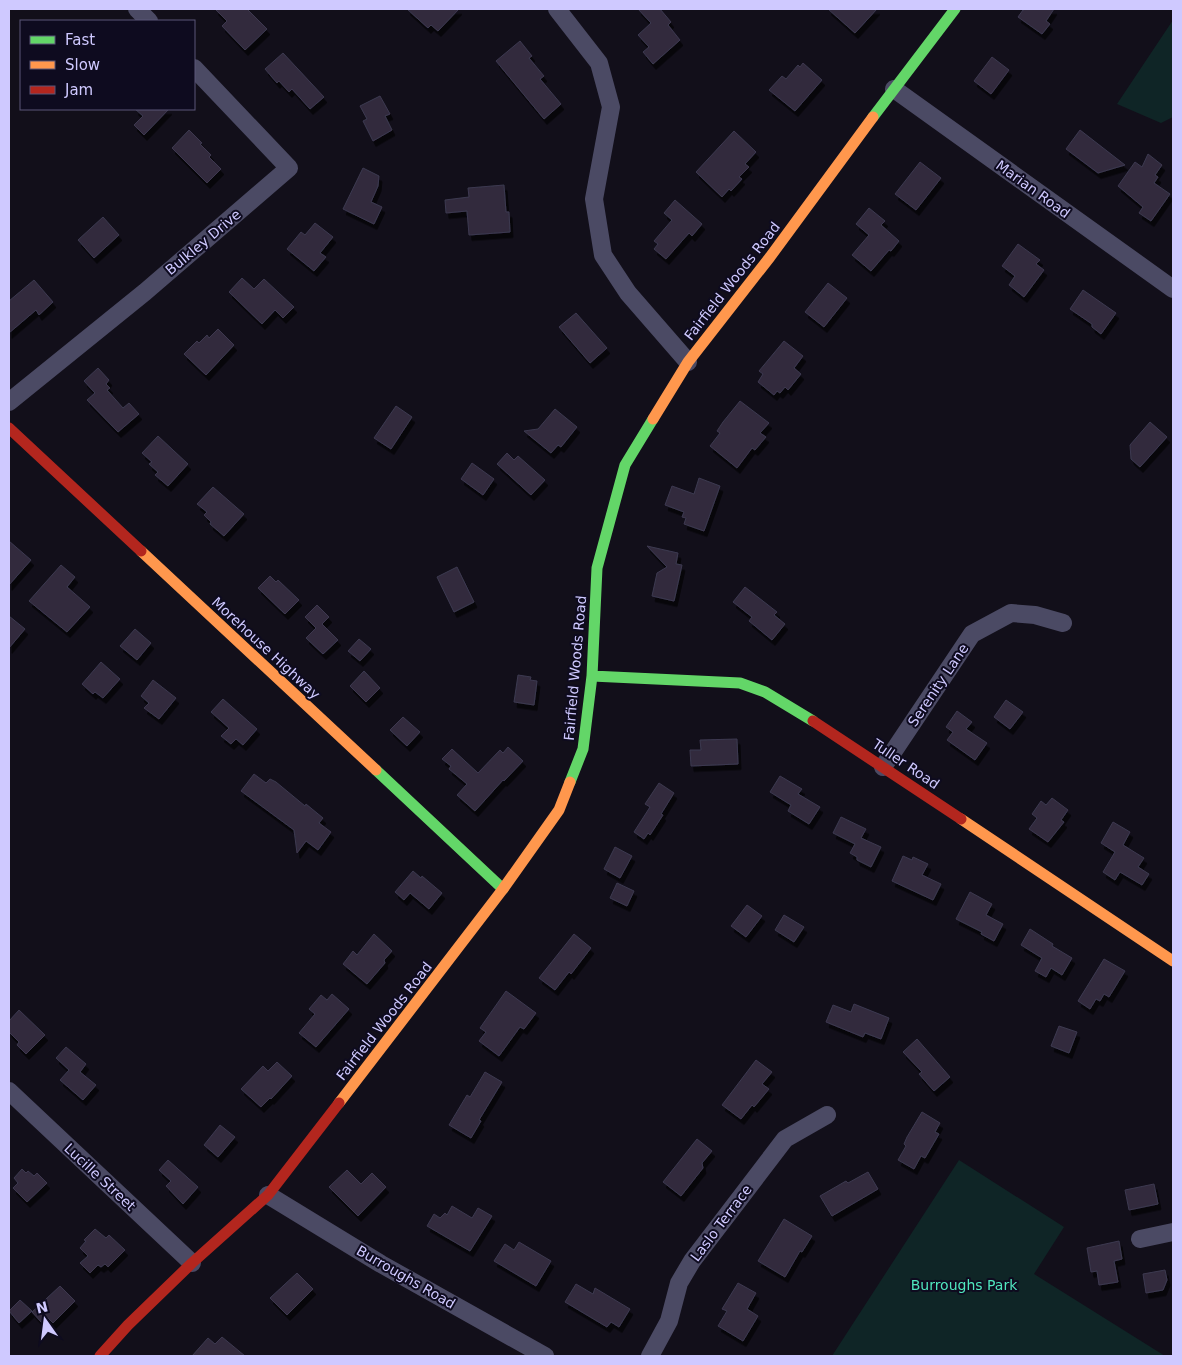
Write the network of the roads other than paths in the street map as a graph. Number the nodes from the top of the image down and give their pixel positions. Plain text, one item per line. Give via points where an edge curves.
1 (137, 9) edge
2 (557, 9) edge
3 (947, 12) edge
4 (148, 20) edge
5 (195, 69) edge
6 (894, 89) junction
7 (1173, 288) edge
8 (688, 362) junction
9 (9, 402) edge
10 (9, 428) edge
11 (1063, 623) dead end
12 (592, 676) junction
13 (883, 767) junction
14 (503, 889) junction
15 (1173, 962) edge
16 (9, 1091) edge
17 (827, 1116) dead end
18 (268, 1195) junction
19 (1173, 1232) edge
20 (1140, 1239) dead end
21 (192, 1263) junction
22 (100, 1356) edge
23 (545, 1356) edge
24 (650, 1356) edge

1 - 4 street
2 - 8 street via 599,63 611,107 594,199 603,255 628,293
3 - 6 main road, Fairfield Woods Road
5 - 9 street, Bulkley Drive via 290,168
6 - 7 street, Marian Road
6 - 8 main road, Fairfield Woods Road
8 - 12 main road, Fairfield Woods Road via 625,465 597,568
10 - 14 main road, Morehouse Highway
11 - 13 street, Serenity Lane via 1035,615 1011,613 972,634
12 - 13 main road, Tuller Road via 740,683 794,708
12 - 14 main road, Fairfield Woods Road via 583,749 559,810
13 - 15 main road, Tuller Road
14 - 18 main road, Fairfield Woods Road
16 - 21 street, Lucille Street
17 - 24 street, Laslo Terrace via 785,1139 692,1261 679,1282 669,1321
18 - 21 main road, Fairfield Woods Road
18 - 23 street, Burroughs Road via 381,1264
19 - 20 street
21 - 22 main road, Fairfield Woods Road

